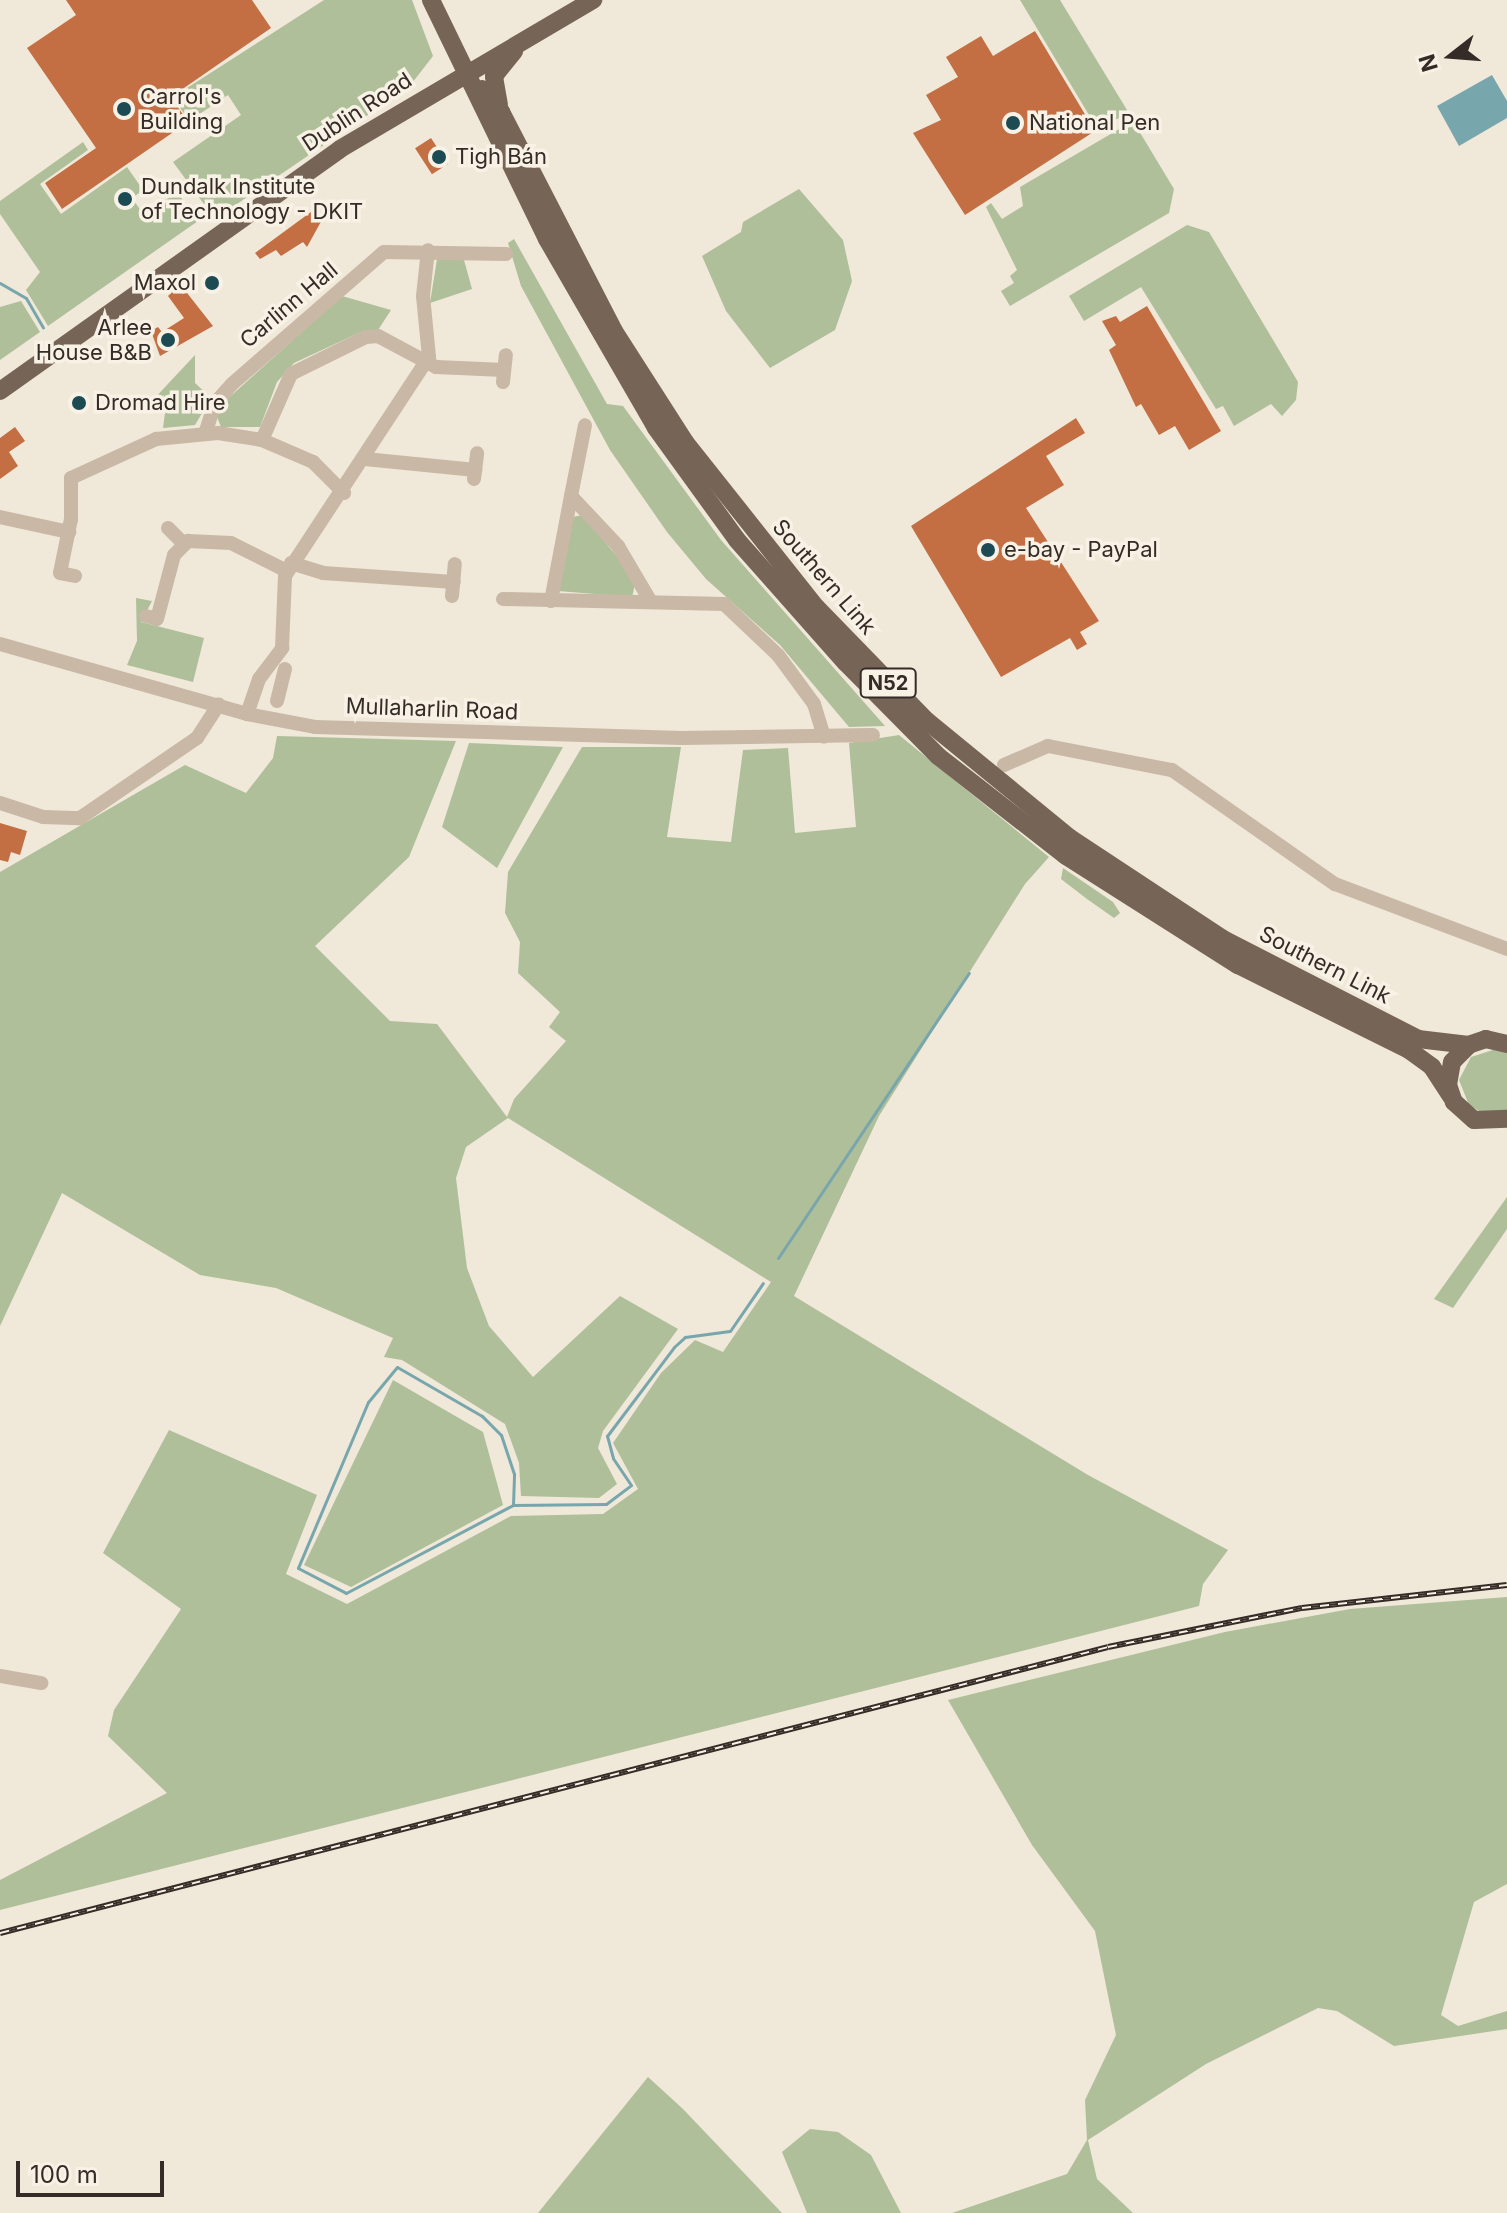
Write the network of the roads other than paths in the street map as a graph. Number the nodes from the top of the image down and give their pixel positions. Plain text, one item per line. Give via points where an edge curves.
1 (593, 0) edge
2 (433, 4) edge
3 (521, 43) junction
4 (467, 71) junction
5 (433, 92) junction
6 (501, 112) junction
7 (514, 174) junction
8 (428, 250) junction
9 (506, 254) dead end
10 (425, 364) junction
11 (505, 369) dead end
12 (0, 391) edge
13 (585, 425) dead end
14 (205, 434) junction
15 (262, 440) junction
16 (477, 453) dead end
17 (365, 459) junction
18 (344, 493) junction
19 (571, 496) junction
20 (0, 517) edge
21 (168, 528) dead end
22 (69, 532) junction
23 (183, 543) junction
24 (455, 564) dead end
25 (289, 567) junction
26 (75, 576) dead end
27 (503, 599) dead end
28 (551, 601) junction
29 (651, 602) junction
30 (146, 616) dead end
31 (0, 644) edge
32 (285, 669) dead end
33 (258, 682) junction
34 (219, 704) junction
35 (247, 714) junction
36 (873, 735) dead end
37 (824, 736) junction
38 (1004, 765) dead end
39 (0, 803) edge
40 (1507, 949) edge
41 (1506, 1043) edge
42 (1469, 1045) junction
43 (1451, 1096) junction
44 (1507, 1119) edge
45 (0, 1676) edge
46 (41, 1683) dead end

1 - 3 main road, Dublin Road
2 - 4 main road, N52
2 - 5 main road via 448,63
3 - 4 main road, Dublin Road
3 - 6 main road via 494,76
4 - 5 main road, Dublin Road
4 - 6 main road, Southern Link / N52
4 - 7 main road, N52
5 - 7 main road via 456,90 469,97
5 - 12 main road, Dublin Road via 340,149
6 - 42 main road, Southern Link / N52 via 614,331 685,442 797,585 927,721 1070,838 1223,939 1418,1039
7 - 43 main road, Southern Link / N52 via 598,334 682,466 760,568 938,756 1066,856 1238,965 1409,1050 1439,1075
8 - 9 street, Carlinn Hall
8 - 10 street
8 - 14 street, Carlinn Hall via 398,248 378,256 222,394
10 - 11 street
10 - 15 street via 378,336 343,346 284,381
10 - 17 street
13 - 19 street via 589,445
14 - 15 street
14 - 22 street via 156,439 77,474 68,486
15 - 18 street via 313,462
16 - 17 street via 474,475
17 - 18 street
18 - 25 street
19 - 28 street
19 - 29 street via 618,546
20 - 22 street
21 - 23 street
22 - 26 street via 60,573
23 - 25 street via 231,543
23 - 30 street via 170,564 157,619
24 - 25 street via 453,589
25 - 33 street via 279,598 282,648
27 - 28 street
28 - 29 street
29 - 37 street via 731,607 814,704
31 - 34 street, Mullaharlin Road
32 - 33 street via 279,694
33 - 35 street
34 - 35 street, Mullaharlin Road
34 - 39 street via 197,738 95,812 65,820
35 - 37 street, Mullaharlin Road via 371,729
36 - 37 street, Mullaharlin Road
38 - 40 street via 1048,746 1172,770 1335,884
41 - 42 main road, N52
42 - 43 main road via 1452,1062
43 - 44 main road, N52 via 1474,1120
45 - 46 street

